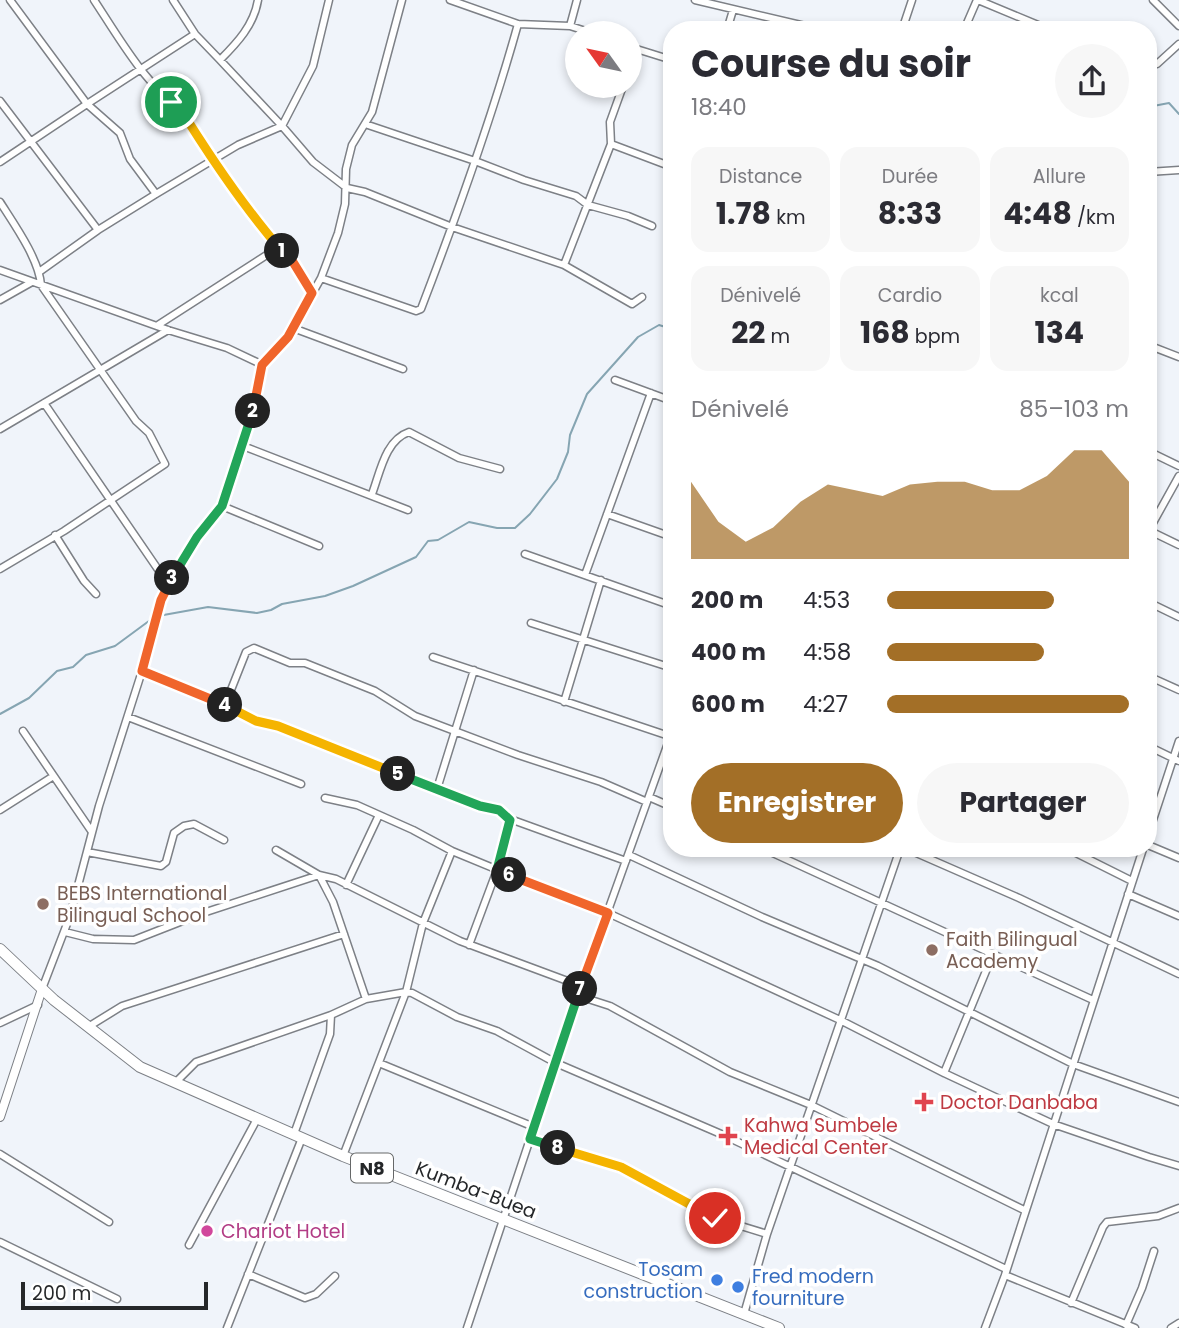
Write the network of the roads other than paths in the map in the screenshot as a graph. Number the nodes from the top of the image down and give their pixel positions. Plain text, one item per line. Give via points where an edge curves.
1 (10, 0) edge
2 (94, 0) edge
3 (173, 0) edge
4 (258, 0) edge
5 (329, 0) edge
6 (402, 0) edge
7 (450, 0) edge
8 (577, 0) edge
9 (695, 0) edge
10 (912, 0) edge
11 (978, 0) edge
12 (1153, 0) edge
13 (733, 10) junction
14 (571, 21) edge
15 (730, 21) edge
16 (783, 21) edge
17 (905, 21) edge
18 (968, 21) edge
19 (1028, 21) edge
20 (518, 24) junction
21 (565, 26) edge
22 (1179, 26) edge
23 (195, 34) junction
24 (1179, 44) edge
25 (642, 51) edge
26 (663, 57) edge
27 (220, 60) junction
28 (1157, 64) edge
29 (140, 68) junction
30 (619, 98) edge
31 (0, 101) edge
32 (87, 104) junction
33 (365, 124) junction
34 (282, 126) junction
35 (31, 141) junction
36 (611, 144) junction
37 (475, 160) junction
38 (212, 161) junction
39 (0, 162) edge
40 (663, 164) edge
41 (1179, 170) edge
42 (1157, 171) edge
43 (346, 188) junction
44 (156, 194) junction
45 (0, 202) edge
46 (588, 205) junction
47 (652, 226) dead end
48 (452, 227) junction
49 (98, 230) junction
50 (279, 247) junction
51 (564, 265) junction
52 (0, 270) edge
53 (39, 272) junction
54 (321, 278) junction
55 (32, 282) junction
56 (41, 285) junction
57 (312, 293) junction
58 (642, 297) dead end
59 (0, 300) edge
60 (158, 325) junction
61 (293, 328) junction
62 (168, 330) junction
63 (1157, 348) edge
64 (1179, 357) edge
65 (262, 365) junction
66 (100, 368) junction
67 (403, 369) dead end
68 (615, 380) dead end
69 (651, 393) junction
70 (663, 398) edge
71 (44, 403) junction
72 (0, 429) edge
73 (243, 446) junction
74 (1157, 455) edge
75 (1179, 466) edge
76 (500, 469) dead end
77 (1179, 476) edge
78 (372, 494) junction
79 (109, 501) junction
80 (222, 506) junction
81 (408, 510) dead end
82 (607, 514) junction
83 (1157, 514) edge
84 (663, 534) edge
85 (1157, 534) edge
86 (55, 535) junction
87 (1179, 545) edge
88 (319, 546) dead end
89 (525, 554) dead end
90 (0, 569) edge
91 (585, 575) junction
92 (601, 580) junction
93 (168, 584) junction
94 (96, 594) dead end
95 (663, 603) edge
96 (1157, 606) edge
97 (1179, 617) edge
98 (531, 623) dead end
99 (582, 639) junction
100 (433, 657) dead end
101 (663, 665) edge
102 (474, 670) junction
103 (142, 671) junction
104 (1157, 680) edge
105 (1179, 690) edge
106 (564, 702) junction
107 (225, 705) junction
108 (128, 717) junction
109 (456, 730) junction
110 (23, 732) dead end
111 (663, 732) edge
112 (1179, 741) edge
113 (1157, 750) edge
114 (663, 759) edge
115 (1176, 760) edge
116 (52, 777) junction
117 (301, 784) dead end
118 (438, 789) junction
119 (325, 798) dead end
120 (648, 800) junction
121 (663, 804) edge
122 (1157, 806) edge
123 (0, 810) edge
124 (379, 815) junction
125 (510, 820) junction
126 (92, 832) junction
127 (224, 840) dead end
128 (1157, 849) edge
129 (276, 850) dead end
130 (452, 851) junction
131 (87, 852) junction
132 (781, 857) edge
133 (897, 857) edge
134 (927, 857) edge
135 (1084, 857) edge
136 (1140, 857) edge
137 (628, 858) junction
138 (1179, 858) edge
139 (497, 870) junction
140 (319, 875) junction
141 (1132, 881) junction
142 (346, 885) junction
143 (1128, 894) junction
144 (879, 903) junction
145 (608, 913) junction
146 (1179, 916) edge
147 (423, 923) junction
148 (65, 932) junction
149 (344, 934) junction
150 (1111, 942) junction
151 (469, 944) junction
152 (0, 949) edge
153 (993, 954) junction
154 (860, 960) junction
155 (1179, 974) edge
156 (581, 986) junction
157 (42, 989) junction
158 (406, 992) junction
159 (579, 996) junction
160 (366, 999) junction
161 (1093, 1000) junction
162 (38, 1004) junction
163 (969, 1011) junction
164 (331, 1016) junction
165 (839, 1020) junction
166 (0, 1023) edge
167 (88, 1027) junction
168 (379, 1063) junction
169 (556, 1063) junction
170 (1073, 1064) junction
171 (944, 1073) junction
172 (175, 1083) junction
173 (1179, 1102) edge
174 (811, 1105) junction
175 (0, 1116) edge
176 (257, 1119) junction
177 (1053, 1124) junction
178 (534, 1127) junction
179 (298, 1136) junction
180 (530, 1139) junction
181 (0, 1154) edge
182 (343, 1156) junction
183 (1179, 1166) edge
184 (789, 1168) junction
185 (1179, 1208) edge
186 (1024, 1210) junction
187 (503, 1219) junction
188 (109, 1222) dead end
189 (767, 1234) junction
190 (0, 1242) edge
191 (190, 1245) dead end
192 (1154, 1251) dead end
193 (1006, 1272) junction
194 (248, 1274) junction
195 (335, 1276) dead end
196 (117, 1299) dead end
197 (1071, 1303) junction
198 (744, 1314) junction
199 (1179, 1323) edge
200 (1126, 1325) junction
201 (227, 1328) edge
202 (467, 1328) edge
203 (779, 1328) edge
204 (985, 1328) edge
205 (1135, 1328) edge
206 (1171, 1328) edge

1 - 32 street
2 - 29 street
3 - 23 street
4 - 27 street via 243,35
5 - 34 street via 313,66
6 - 33 street
7 - 20 street
8 - 14 street
9 - 13 street
10 - 17 street
11 - 18 street
11 - 19 street
12 - 22 street
13 - 15 street
13 - 16 street
20 - 21 street
20 - 37 street
23 - 27 street
23 - 29 street
24 - 28 street
25 - 26 street
27 - 34 street
29 - 32 street
29 - 38 street via 178,105
30 - 36 street via 610,122
31 - 35 street
32 - 35 street
32 - 44 street via 120,133 130,159
33 - 37 street
33 - 43 street via 352,145
34 - 38 street
34 - 43 street via 313,162
35 - 39 street
35 - 49 street
36 - 40 street
36 - 46 street
37 - 46 street
37 - 48 street
38 - 44 street
38 - 50 street
41 - 42 street
43 - 48 street
43 - 54 street via 338,233
44 - 49 street
45 - 53 street
46 - 47 street
46 - 51 street
48 - 51 street
48 - 54 street via 418,311
49 - 53 street
50 - 57 street
50 - 60 street
51 - 58 street via 632,304
52 - 55 street
53 - 56 street
54 - 57 street
55 - 56 street
55 - 59 street
56 - 60 street
56 - 66 street
57 - 61 street
60 - 62 street
61 - 65 street
61 - 67 street
62 - 65 street via 227,348
62 - 66 street
63 - 64 street
65 - 73 street
66 - 71 street
66 - 79 street via 149,433 165,464
68 - 69 street
69 - 70 street
69 - 82 street
71 - 72 street
71 - 79 street
73 - 78 street
73 - 80 street
74 - 75 street
76 - 78 street via 459,458 409,432 389,447
77 - 83 street
78 - 81 street
79 - 86 street
79 - 93 street
80 - 88 street
80 - 93 street
82 - 84 street
82 - 91 street
85 - 87 street
86 - 90 street
86 - 94 street
89 - 91 street
91 - 92 street
92 - 95 street
92 - 99 street
93 - 103 street
96 - 97 street
98 - 99 street
99 - 101 street
99 - 106 street
100 - 102 street
102 - 106 street
102 - 109 street
103 - 107 street
103 - 108 street
104 - 105 street
106 - 111 street
107 - 109 street via 246,652 254,648 375,691 415,716
107 - 118 street via 256,721
108 - 117 street
108 - 126 street
109 - 118 street
109 - 120 street
110 - 116 street
112 - 115 street
113 - 115 street
114 - 120 street
115 - 122 street
116 - 123 street
116 - 126 street
118 - 125 street via 499,810
119 - 124 street
120 - 121 street
120 - 137 street
124 - 130 street
124 - 142 street
125 - 137 street
125 - 139 street
126 - 131 street
127 - 131 street via 194,824 184,826 174,833 161,866
128 - 138 street
129 - 140 street
130 - 139 street
130 - 147 street
131 - 148 street
132 - 144 street
133 - 144 street
134 - 150 street
135 - 141 street
136 - 141 street
137 - 145 street
137 - 154 street
139 - 145 street
139 - 151 street
140 - 142 street
140 - 148 street via 134,940 93,939
140 - 149 street
141 - 143 street
142 - 147 street
143 - 146 street
143 - 150 street
144 - 153 street
144 - 154 street
145 - 156 street
145 - 165 street
147 - 151 street
147 - 158 street
148 - 157 street
149 - 160 street
149 - 167 street via 122,1006
150 - 155 street
150 - 161 street
151 - 156 street
152 - 157 highway, Kumba-Buea / N8
153 - 161 street
153 - 163 street
154 - 163 street
154 - 165 street
156 - 159 street
157 - 162 street
157 - 167 highway, Kumba-Buea / N8
158 - 160 street
158 - 168 street
158 - 169 street via 497,1031
159 - 169 street
159 - 174 street via 610,1006 730,1072
160 - 164 street
161 - 170 street
162 - 166 street
162 - 175 street
163 - 170 street
163 - 171 street
164 - 172 street via 196,1062
164 - 179 street via 330,1034
165 - 171 street
165 - 174 street
167 - 172 highway, Kumba-Buea / N8 via 134,1063
168 - 178 street
168 - 182 street
169 - 178 street
169 - 184 street via 709,1128
170 - 173 street
170 - 177 street
171 - 177 street
172 - 176 highway, Kumba-Buea / N8
174 - 184 street
174 - 186 street
176 - 179 highway, Kumba-Buea / N8
176 - 191 street
177 - 183 street
177 - 186 street
178 - 180 street
179 - 182 highway, Kumba-Buea / N8
179 - 194 street
180 - 187 street
180 - 189 street via 621,1167 715,1218
181 - 188 street
182 - 187 highway, Kumba-Buea / N8
184 - 189 street
184 - 193 street
185 - 197 street via 1158,1216 1107,1222
186 - 193 street
187 - 198 highway, Kumba-Buea / N8
187 - 202 street
189 - 198 street
190 - 196 street
192 - 200 street
193 - 197 street
193 - 204 street
194 - 195 street via 305,1298
194 - 201 street
197 - 200 street
198 - 203 highway, Kumba-Buea / N8
199 - 206 street
200 - 205 street

